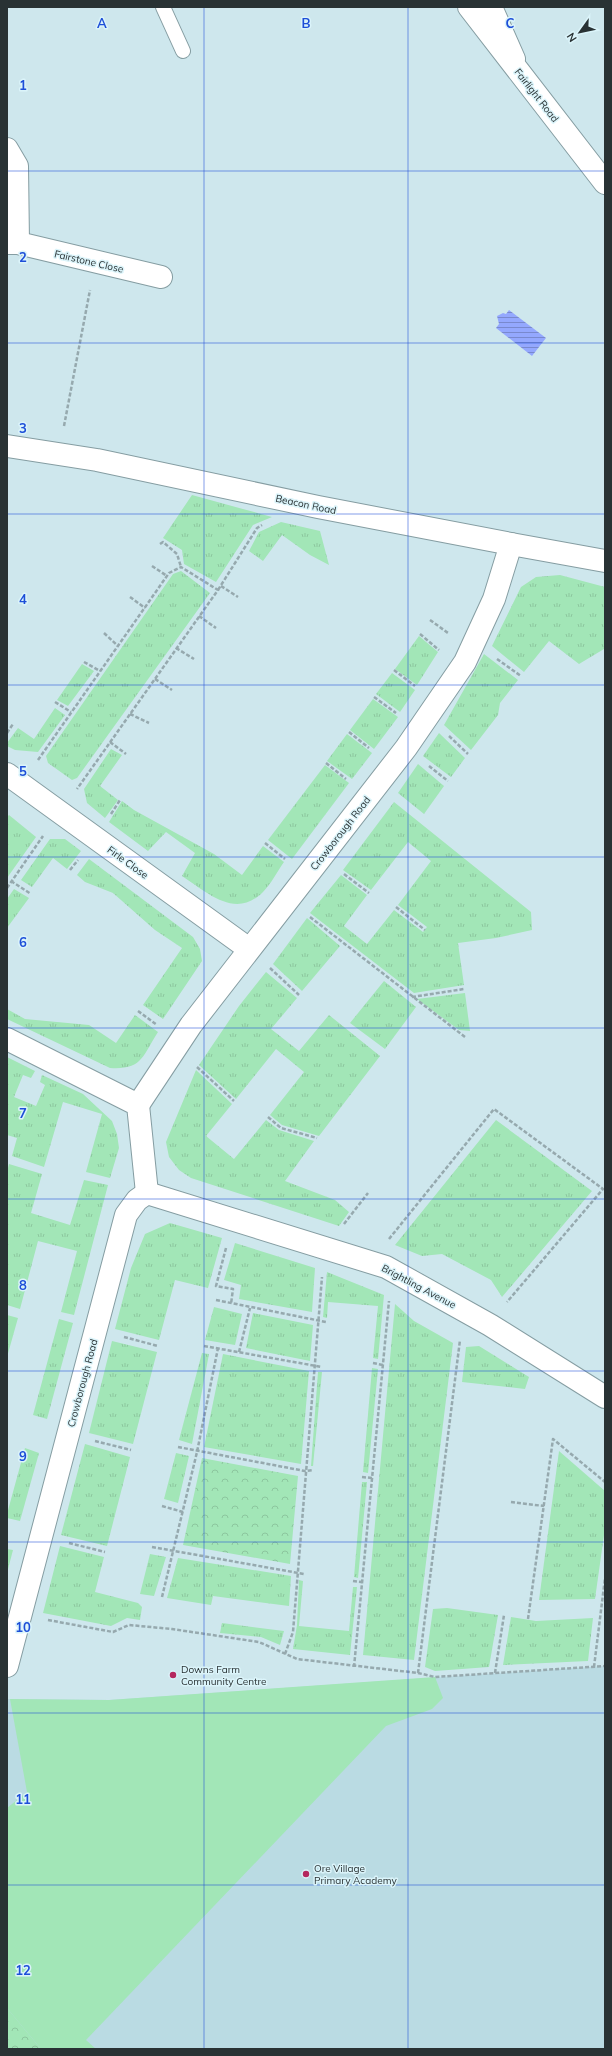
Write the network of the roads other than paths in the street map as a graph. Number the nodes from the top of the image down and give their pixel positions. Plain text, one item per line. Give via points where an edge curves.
1 (163, 7) edge
2 (469, 7) edge
3 (492, 7) edge
4 (183, 51) dead end
5 (519, 71) junction
6 (7, 149) edge
7 (605, 183) edge
8 (12, 243) edge
9 (161, 277) dead end
10 (7, 446) edge
11 (511, 544) junction
12 (605, 561) edge
13 (7, 774) edge
14 (250, 949) junction
15 (7, 1039) edge
16 (138, 1105) junction
17 (147, 1193) junction
18 (605, 1397) edge
19 (7, 1666) edge

1 - 4 lane
2 - 5 street, Fairlight Road
3 - 5 street
5 - 7 street, Fairlight Road
6 - 8 street, Fairstone Close via 17,166
8 - 9 street, Fairstone Close
10 - 11 street, Beacon Road via 97,460 308,505
11 - 12 street, Beacon Road
11 - 14 street, Crowborough Road via 494,599 465,662 406,748
13 - 14 street, Firle Close
14 - 16 street, Crowborough Road via 191,1025
15 - 16 street
16 - 17 street
17 - 18 street, Brightling Avenue via 386,1267 490,1325
17 - 19 street, Crowborough Road via 137,1200 126,1215

